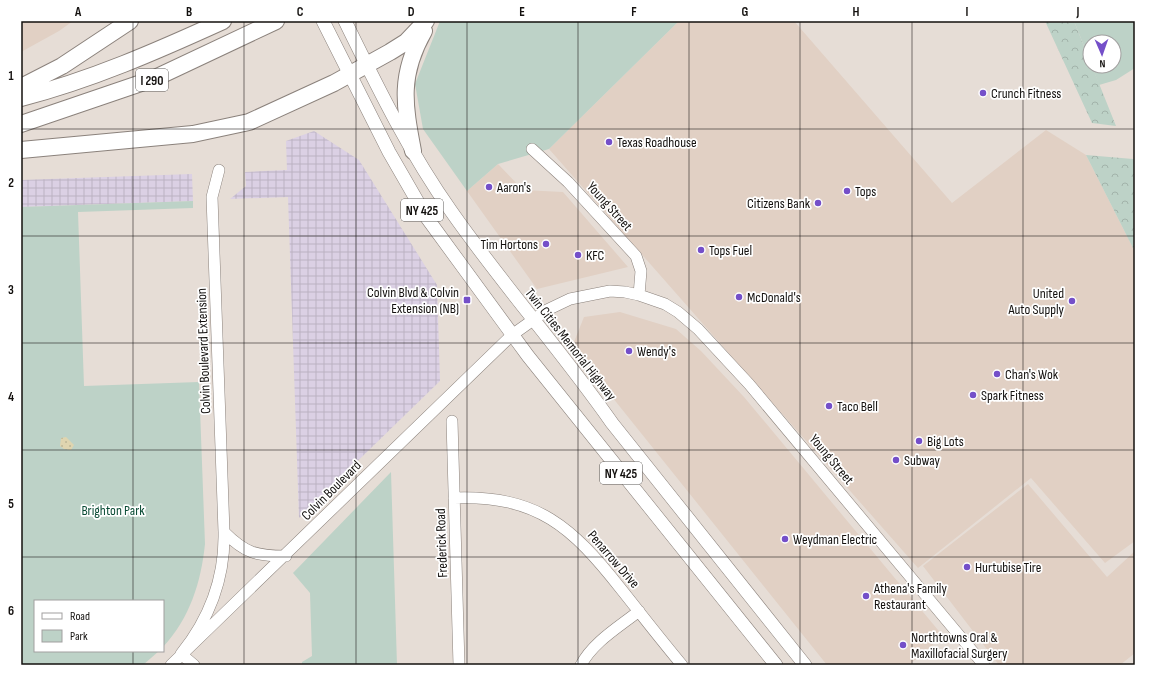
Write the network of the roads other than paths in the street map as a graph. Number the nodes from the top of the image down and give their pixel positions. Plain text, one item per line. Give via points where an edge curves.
1 (130, 21) edge
2 (223, 21) edge
3 (276, 21) edge
4 (323, 21) edge
5 (345, 21) edge
6 (428, 21) edge
7 (367, 64) junction
8 (349, 75) junction
9 (21, 87) edge
10 (21, 98) edge
11 (21, 124) edge
12 (532, 149) dead end
13 (21, 150) edge
14 (413, 151) junction
15 (219, 170) dead end
16 (639, 295) junction
17 (532, 320) junction
18 (512, 335) junction
19 (452, 421) dead end
20 (454, 498) junction
21 (224, 532) junction
22 (286, 556) junction
23 (639, 611) junction
24 (181, 654) junction
25 (171, 665) edge
26 (194, 665) edge
27 (459, 665) edge
28 (581, 665) edge
29 (682, 665) edge
30 (776, 665) edge
31 (805, 665) edge
32 (984, 665) edge

1 - 9 highway via 62,66
2 - 10 highway, I 290 via 152,54 62,88
3 - 11 highway, I 290 via 153,79
4 - 8 main road, NY 425
5 - 7 main road, Twin Cities Memorial Highway / NY 425
6 - 7 highway via 406,42
6 - 14 highway via 413,53 404,90
7 - 8 highway
7 - 14 main road, Twin Cities Memorial Highway / NY 425
8 - 13 highway via 263,117 234,126 193,134
8 - 18 main road, NY 425 via 427,218
12 - 16 street, Young Street via 568,182 636,256 641,271
14 - 17 main road, Twin Cities Memorial Highway / NY 425 via 450,210
15 - 21 street, Colvin Boulevard Extension via 212,197
16 - 17 street, Young Street via 610,291 570,299
16 - 32 street, Young Street via 665,304 678,312 705,336 749,384
17 - 18 street, Young Street
17 - 31 main road, Twin Cities Memorial Highway / NY 425
18 - 22 street, Colvin Boulevard
18 - 30 main road, NY 425
19 - 20 street, Frederick Road
20 - 23 street, Penarrow Drive via 500,500 546,516 563,527 592,553
20 - 27 street, Frederick Road
21 - 22 street via 238,546 252,553
21 - 24 street, Colvin Boulevard Extension via 224,560 215,596 199,629
22 - 24 street, Colvin Boulevard
23 - 28 street via 600,642
23 - 29 street, Penarrow Drive
24 - 25 street, Colvin Boulevard
24 - 26 street

